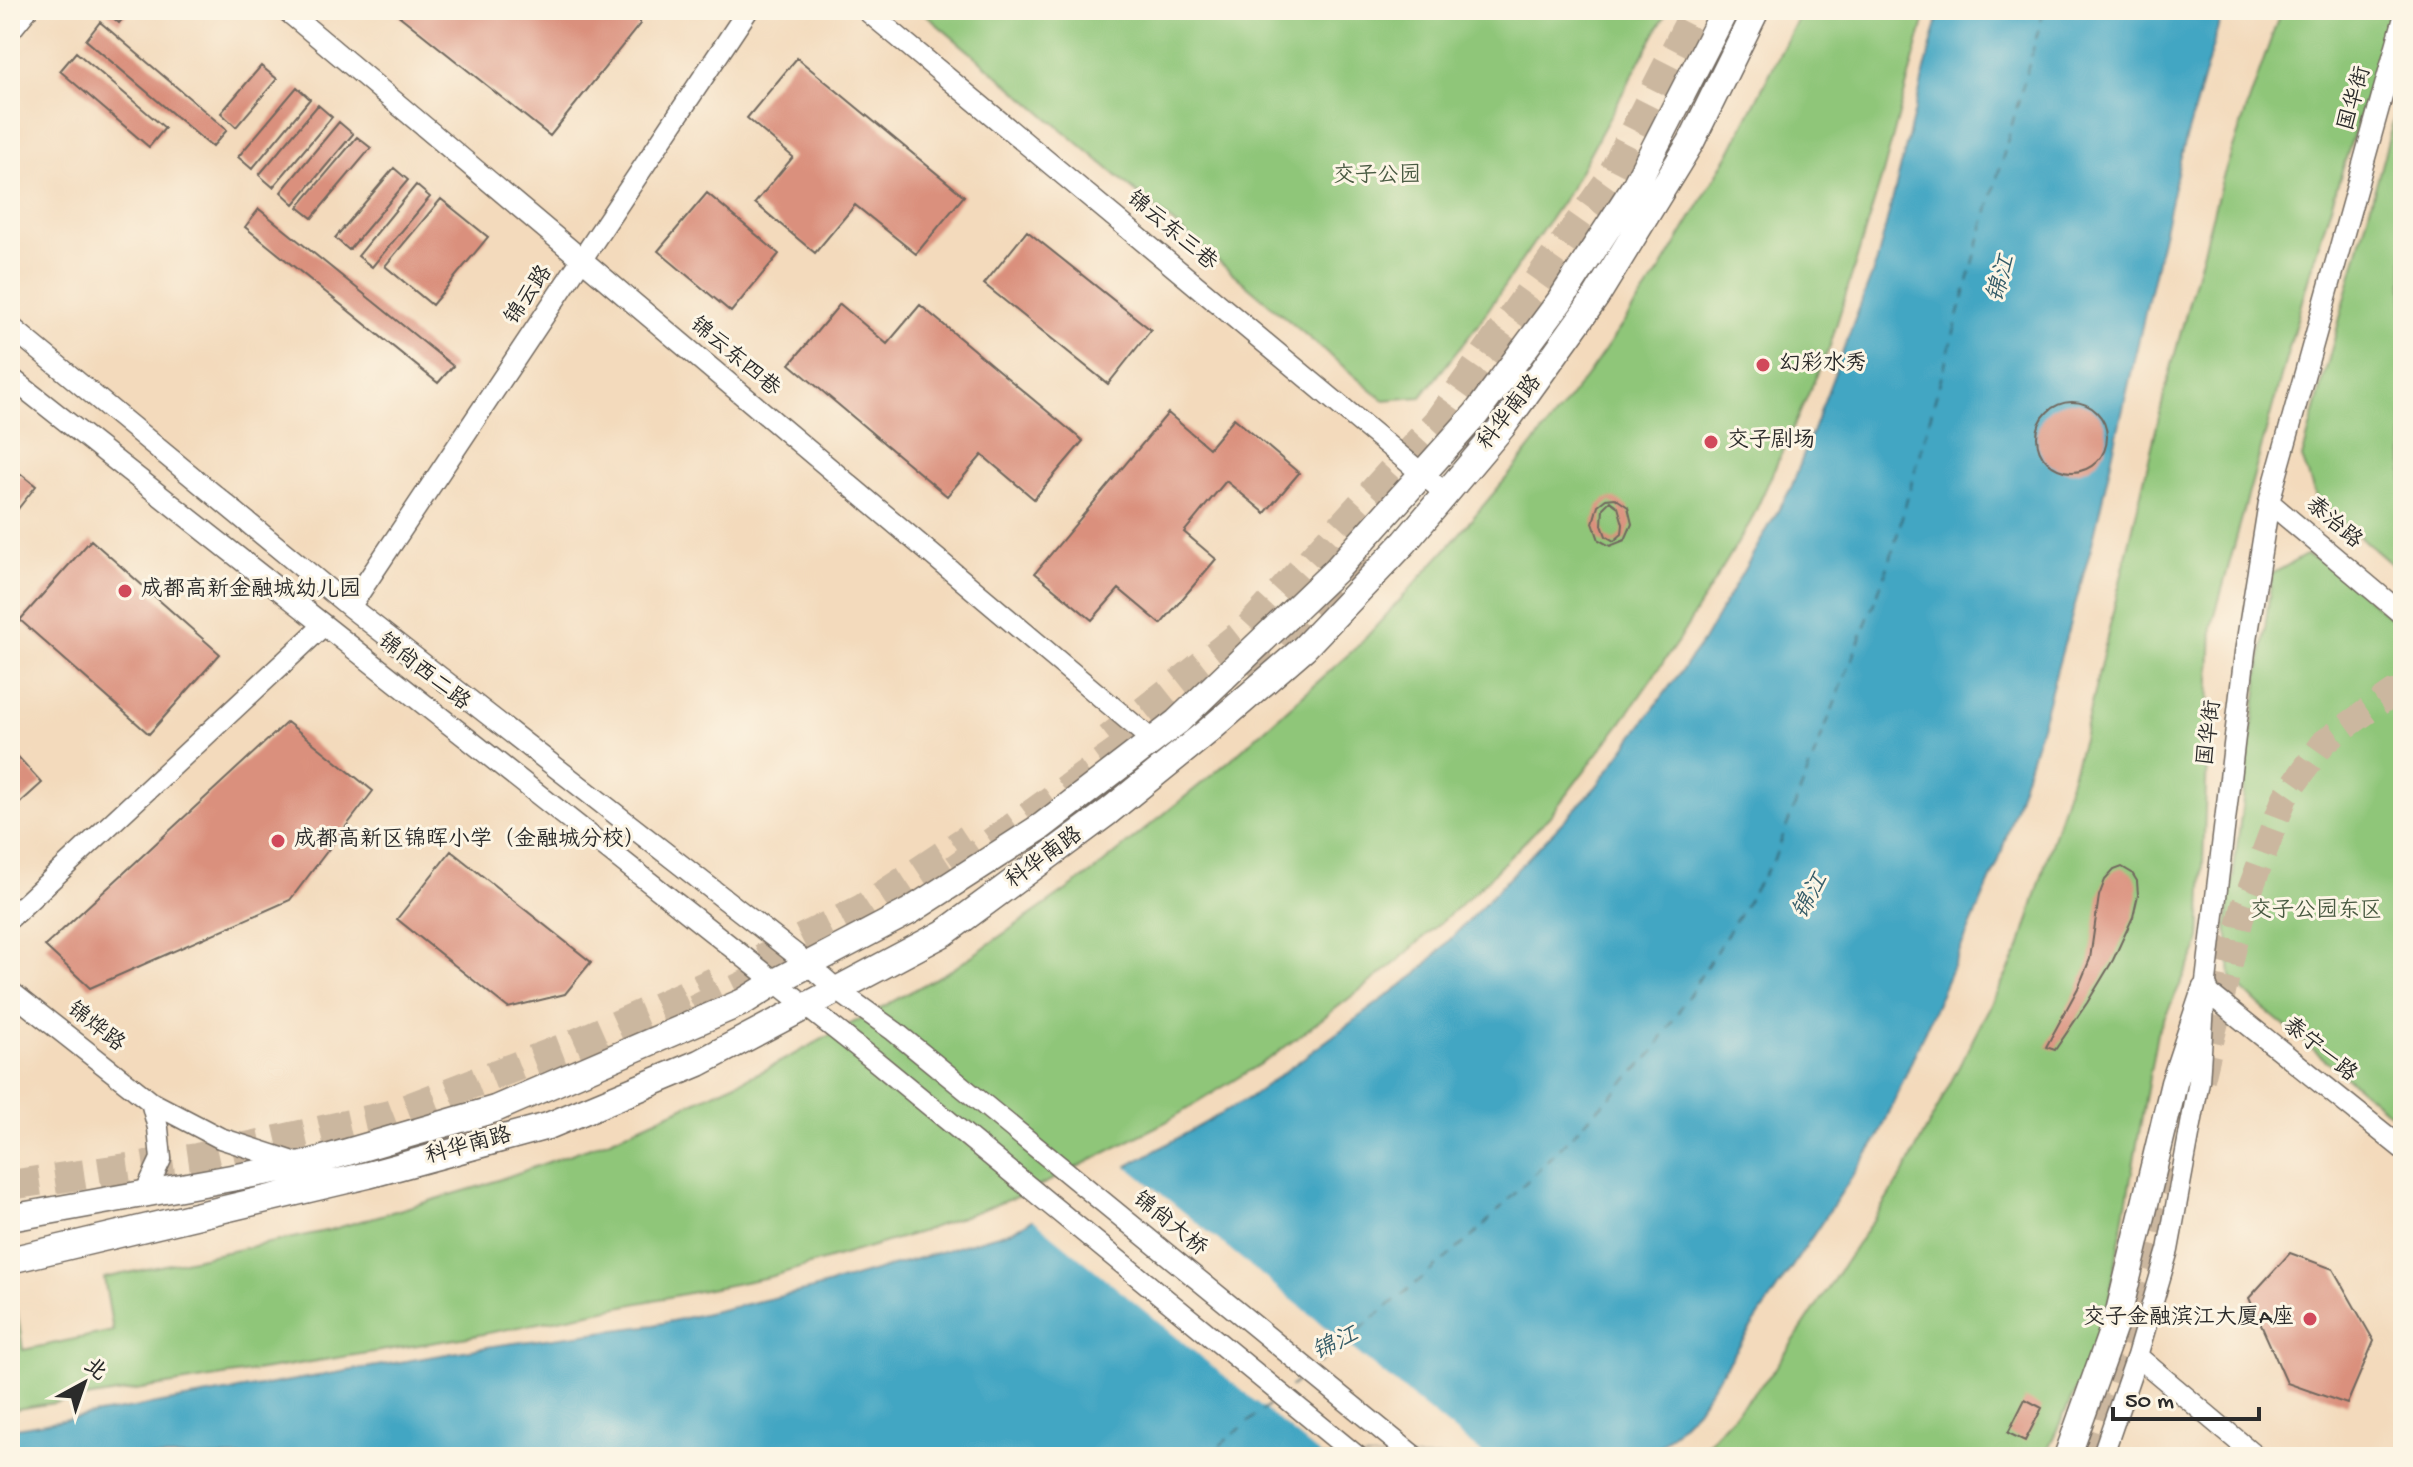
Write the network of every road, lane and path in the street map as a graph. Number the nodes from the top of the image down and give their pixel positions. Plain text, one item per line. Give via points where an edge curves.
1 (27, 10) edge
2 (286, 10) edge
3 (748, 10) edge
4 (866, 10) edge
5 (1725, 10) edge
6 (1756, 10) edge
7 (2403, 21) edge
8 (10, 31) edge
9 (582, 261) junction
10 (10, 326) edge
11 (10, 377) edge
12 (1423, 474) junction
13 (1445, 493) junction
14 (2269, 502) junction
15 (350, 607) junction
16 (2403, 615) edge
17 (324, 625) junction
18 (1153, 741) junction
19 (10, 918) edge
20 (808, 964) junction
21 (775, 982) junction
22 (837, 990) junction
23 (2205, 990) junction
24 (10, 991) edge
25 (806, 1007) junction
26 (151, 1102) junction
27 (2403, 1149) edge
28 (303, 1165) junction
29 (145, 1193) junction
30 (10, 1218) edge
31 (10, 1260) edge
32 (2137, 1356) junction
33 (1358, 1457) edge
34 (1415, 1457) edge
35 (2067, 1457) edge
36 (2102, 1457) edge
37 (2257, 1457) edge

1 - 8 street
2 - 9 street, 锦云东四巷
3 - 9 street, 锦云路
4 - 12 street, 锦云东三巷
5 - 12 main road, 科华南路 via 1635,186 1541,326 1476,414
6 - 13 main road, 科华南路 via 1691,142 1596,297 1503,426
7 - 14 street, 国华街
9 - 15 street, 锦云路
9 - 18 street, 锦云东四巷
10 - 15 street, 锦尚大桥
11 - 17 street, 锦尚西二路
12 - 13 street, 锦云东三巷
12 - 18 main road, 科华南路 via 1336,570
13 - 22 main road, 科华南路 via 1304,648 1194,742 944,933
14 - 16 street, 泰治路
14 - 23 street, 国华街 via 2245,652
15 - 20 street, 锦尚大桥
17 - 19 street
17 - 21 street, 锦尚西二路
18 - 20 main road, 科华南路 via 1028,835 910,911
20 - 21 main road, 科华南路
20 - 22 street, 锦尚大桥
21 - 25 street, 锦尚西二路
21 - 28 main road, 科华南路 via 743,1002 495,1109
22 - 25 main road, 科华南路
22 - 34 street, 锦尚大桥
23 - 27 street, 泰宁一路
23 - 32 street, 国华街 via 2199,1081 2168,1250
23 - 35 main road via 2174,1083 2119,1312
24 - 26 street, 锦烨路
25 - 31 main road, 科华南路 via 699,1063 548,1126 368,1175
25 - 33 street, 锦尚西二路
26 - 28 street, 锦烨路 via 220,1138
26 - 29 street via 161,1159
28 - 29 main road, 科华南路
29 - 30 main road, 科华南路
32 - 36 street, 国华街
32 - 37 street

